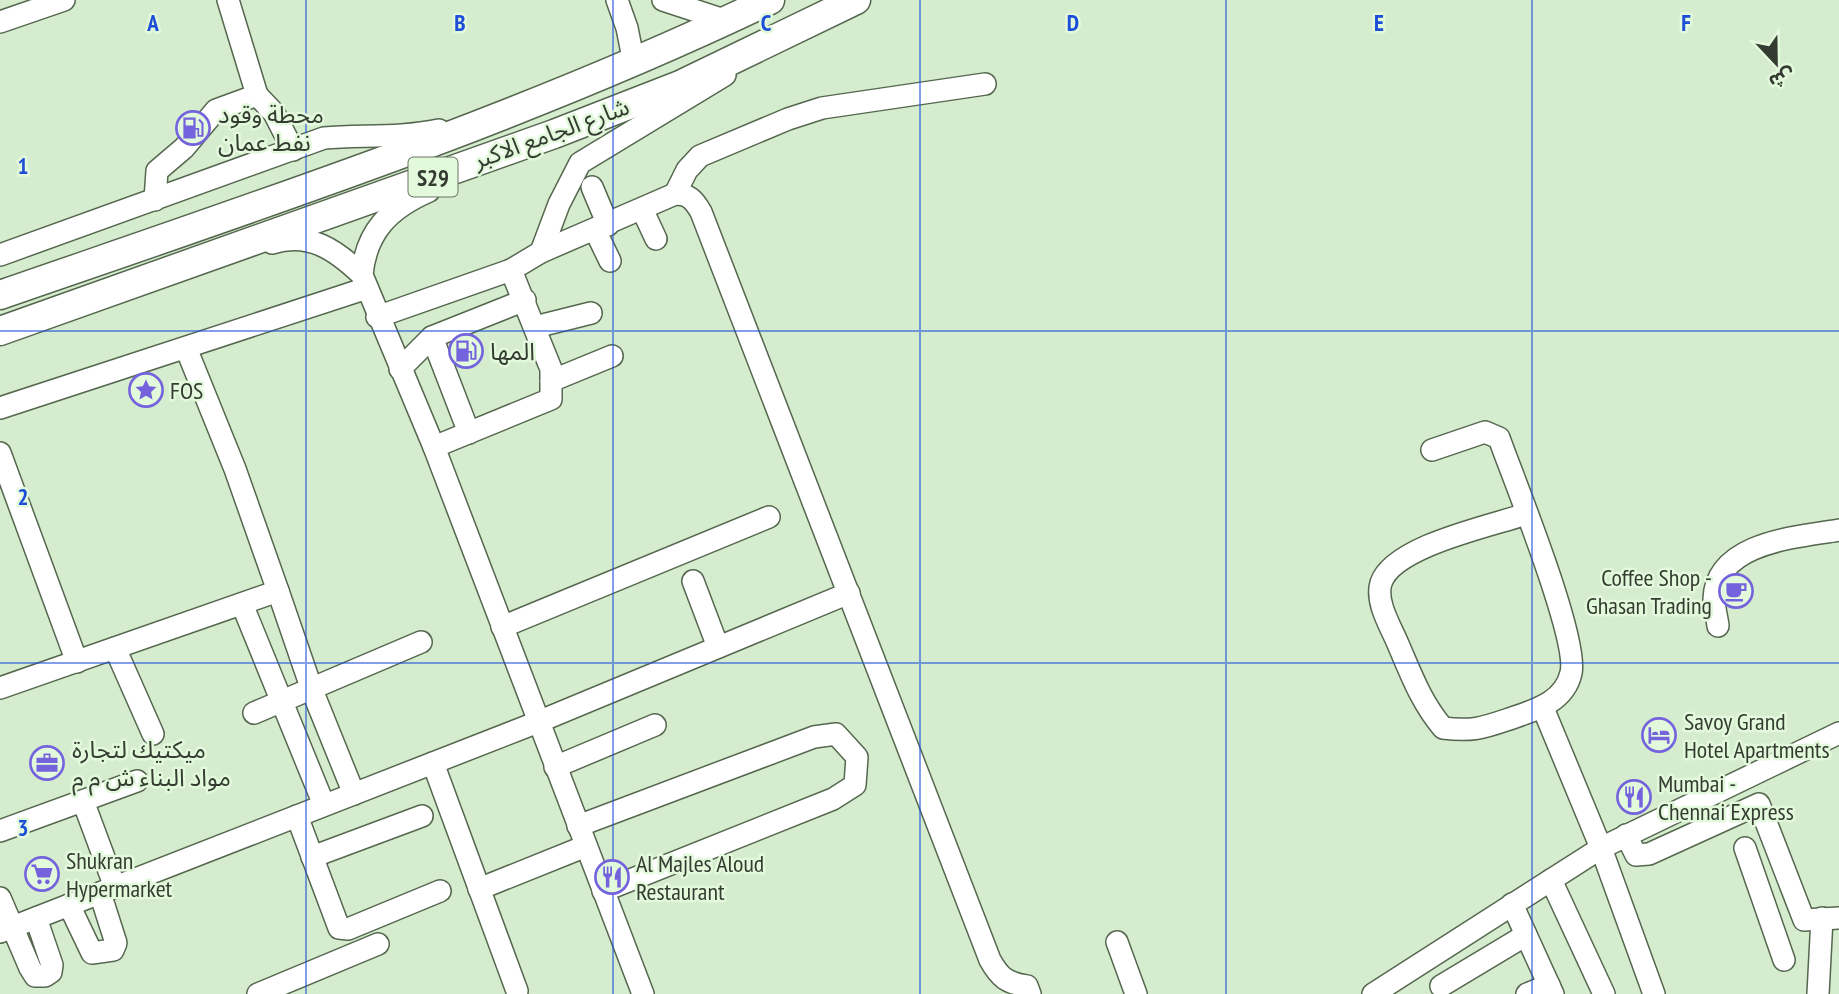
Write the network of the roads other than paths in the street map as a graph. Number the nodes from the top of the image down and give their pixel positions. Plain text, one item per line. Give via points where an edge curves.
1 (64, 0) edge
2 (228, 0) edge
3 (617, 0) edge
4 (663, 0) edge
5 (770, 0) edge
6 (856, 0) edge
7 (727, 21) junction
8 (0, 22) edge
9 (794, 31) junction
10 (634, 63) junction
11 (985, 84) dead end
12 (257, 95) junction
13 (500, 118) junction
14 (534, 141) junction
15 (293, 150) junction
16 (592, 187) dead end
17 (674, 194) junction
18 (155, 200) junction
19 (642, 209) junction
20 (602, 227) junction
21 (656, 240) dead end
22 (541, 252) junction
23 (0, 255) edge
24 (610, 261) dead end
25 (197, 262) junction
26 (511, 270) junction
27 (365, 282) junction
28 (0, 295) edge
29 (525, 300) junction
30 (591, 313) dead end
31 (377, 317) junction
32 (535, 327) junction
33 (0, 331) edge
34 (432, 337) junction
35 (186, 348) junction
36 (612, 356) dead end
37 (400, 369) junction
38 (551, 381) junction
39 (0, 408) edge
40 (469, 433) junction
41 (433, 447) junction
42 (1432, 450) dead end
43 (0, 453) edge
44 (1526, 514) junction
45 (769, 517) dead end
46 (1839, 530) edge
47 (692, 581) dead end
48 (278, 591) junction
49 (849, 593) junction
50 (242, 604) junction
51 (1718, 626) dead end
52 (502, 627) junction
53 (421, 642) dead end
54 (718, 647) junction
55 (115, 648) junction
56 (77, 662) junction
57 (0, 688) edge
58 (312, 690) junction
59 (282, 702) junction
60 (1543, 708) junction
61 (254, 713) dead end
62 (538, 722) junction
63 (656, 725) dead end
64 (1839, 733) edge
65 (153, 734) dead end
66 (433, 763) junction
67 (555, 767) junction
68 (137, 781) dead end
69 (354, 794) junction
70 (83, 801) junction
71 (324, 805) junction
72 (297, 816) junction
73 (422, 816) dead end
74 (578, 826) junction
75 (0, 831) edge
76 (1626, 835) junction
77 (586, 846) junction
78 (1601, 848) junction
79 (1745, 848) dead end
80 (312, 858) junction
81 (1551, 880) junction
82 (479, 889) junction
83 (107, 890) junction
84 (440, 891) dead end
85 (603, 891) junction
86 (0, 898) edge
87 (1512, 904) junction
88 (69, 905) junction
89 (36, 918) junction
90 (1822, 919) edge
91 (1773, 928) junction
92 (5, 930) edge
93 (1526, 935) junction
94 (1117, 942) dead end
95 (378, 944) dead end
96 (1428, 958) junction
97 (1784, 960) dead end
98 (1443, 990) edge
99 (1551, 990) edge
100 (517, 992) dead end
101 (258, 994) edge
102 (643, 994) edge
103 (1030, 994) edge
104 (1136, 994) edge
105 (1373, 994) edge
106 (1527, 994) edge
107 (1604, 994) edge
108 (1654, 994) edge
109 (1818, 994) edge

1 - 8 street
2 - 12 street
3 - 10 street
4 - 7 street
5 - 7 main road, شارع الجامع الاكبر / S29
6 - 9 main road, شارع الجامع الاكبر / S29
7 - 10 main road, شارع الجامع الاكبر / S29
9 - 14 main road, شارع الجامع الاكبر / S29 via 680,85
9 - 22 street via 580,163
10 - 13 main road, شارع الجامع الاكبر / S29
11 - 17 street via 821,108 788,119 701,156
12 - 15 street via 274,113
12 - 18 street via 216,110 158,171
13 - 15 street via 417,135 324,138
13 - 28 main road, شارع الجامع الاكبر / S29
14 - 25 main road, شارع الجامع الاكبر / S29
14 - 27 street via 502,161 406,201 381,223 364,251
15 - 18 street
16 - 20 street
17 - 19 street
17 - 49 street via 686,194 701,212
18 - 23 street
19 - 20 street
19 - 21 street
20 - 22 street
20 - 24 street
22 - 26 street
25 - 27 street via 286,238 321,243 342,256
25 - 33 main road, شارع الجامع الاكبر / S29
26 - 29 street
26 - 31 street
27 - 31 street
27 - 35 street
29 - 32 street
29 - 34 street
30 - 32 street
31 - 37 street
32 - 38 street
34 - 37 street
34 - 40 street
35 - 39 street
35 - 48 street
36 - 38 street
37 - 41 street
38 - 40 street via 551,399
40 - 41 street
41 - 52 street
42 - 44 street via 1485,432 1499,438
43 - 56 street
44 - 60 street via 1573,658 1563,692
44 - 60 street via 1407,554 1389,568 1380,585 1382,607 1424,706 1443,727 1471,732
45 - 52 street
46 - 51 street via 1779,540 1742,555 1722,571 1714,598
47 - 54 street
48 - 50 street
48 - 58 street
49 - 54 street
49 - 103 street via 990,960 999,975 1011,984 1027,986
50 - 55 street
50 - 59 street
52 - 62 street
53 - 58 street
54 - 62 street
55 - 56 street
55 - 65 street
56 - 57 street
58 - 59 street
58 - 69 street
59 - 61 street
59 - 71 street
60 - 78 street
62 - 66 street
62 - 67 street
63 - 67 street
64 - 76 street
66 - 69 street
66 - 82 street
67 - 74 street
68 - 70 street
69 - 71 street
70 - 75 street
70 - 83 street
71 - 72 street
72 - 80 street
72 - 83 street
73 - 80 street
74 - 77 street
74 - 85 street via 814,737 836,734 857,757 855,785 834,799
76 - 78 street
76 - 90 street via 1636,855 1649,854 1759,804
77 - 82 street
77 - 85 street
78 - 81 street
78 - 108 street
79 - 91 street
80 - 84 street via 339,928 348,929
81 - 87 street
81 - 107 street
82 - 100 street
83 - 88 street
83 - 88 street via 116,943 113,950 92,953
85 - 102 street
86 - 92 street
87 - 93 street
87 - 96 street
88 - 89 street
89 - 92 street
89 - 92 street via 52,965 45,976 35,976
90 - 91 street
90 - 109 street
91 - 97 street
93 - 98 street
93 - 99 street
94 - 104 street
95 - 101 street
96 - 98 street
96 - 105 street
99 - 106 street

